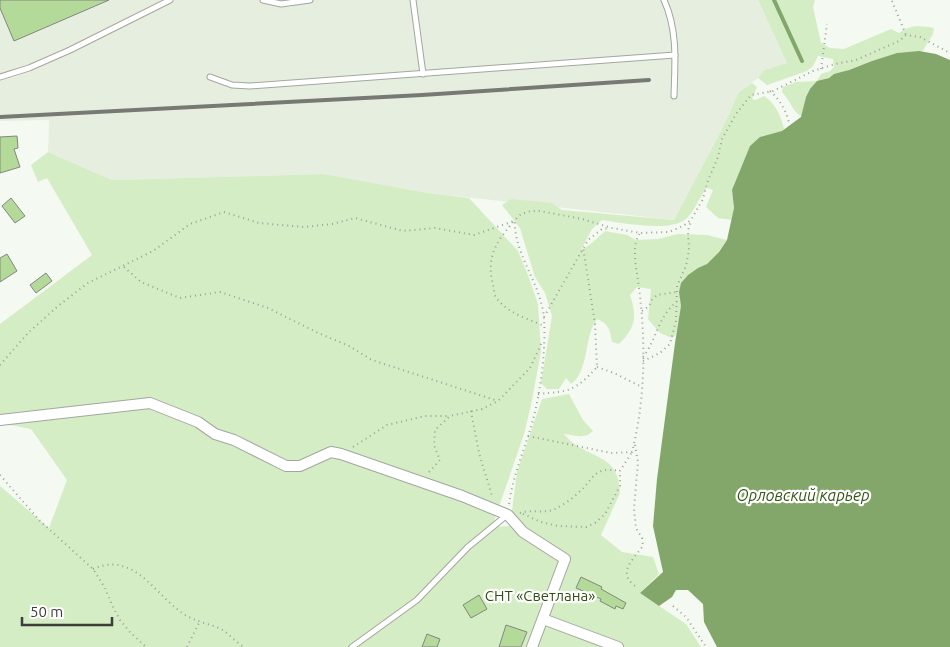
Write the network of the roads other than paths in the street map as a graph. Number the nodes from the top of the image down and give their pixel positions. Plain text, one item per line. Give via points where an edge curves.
1 (170, 0) edge
2 (263, 0) edge
3 (310, 0) edge
4 (413, 0) edge
5 (664, 0) edge
6 (675, 55) junction
7 (423, 74) junction
8 (0, 77) edge
9 (210, 78) dead end
10 (674, 96) dead end
11 (0, 420) edge
12 (508, 515) junction
13 (543, 619) junction
14 (352, 647) edge
15 (532, 647) edge
16 (618, 647) edge

1 - 8 lane via 70,50
2 - 3 lane via 281,4
4 - 7 lane
5 - 6 lane via 671,14
6 - 7 lane
6 - 10 lane
7 - 9 lane via 250,86
11 - 12 street via 150,403 198,422 214,434 234,440 286,466 300,466 331,452 342,454
12 - 13 street via 523,532 565,558
12 - 14 lane via 468,547 417,600
13 - 15 street
13 - 16 street

